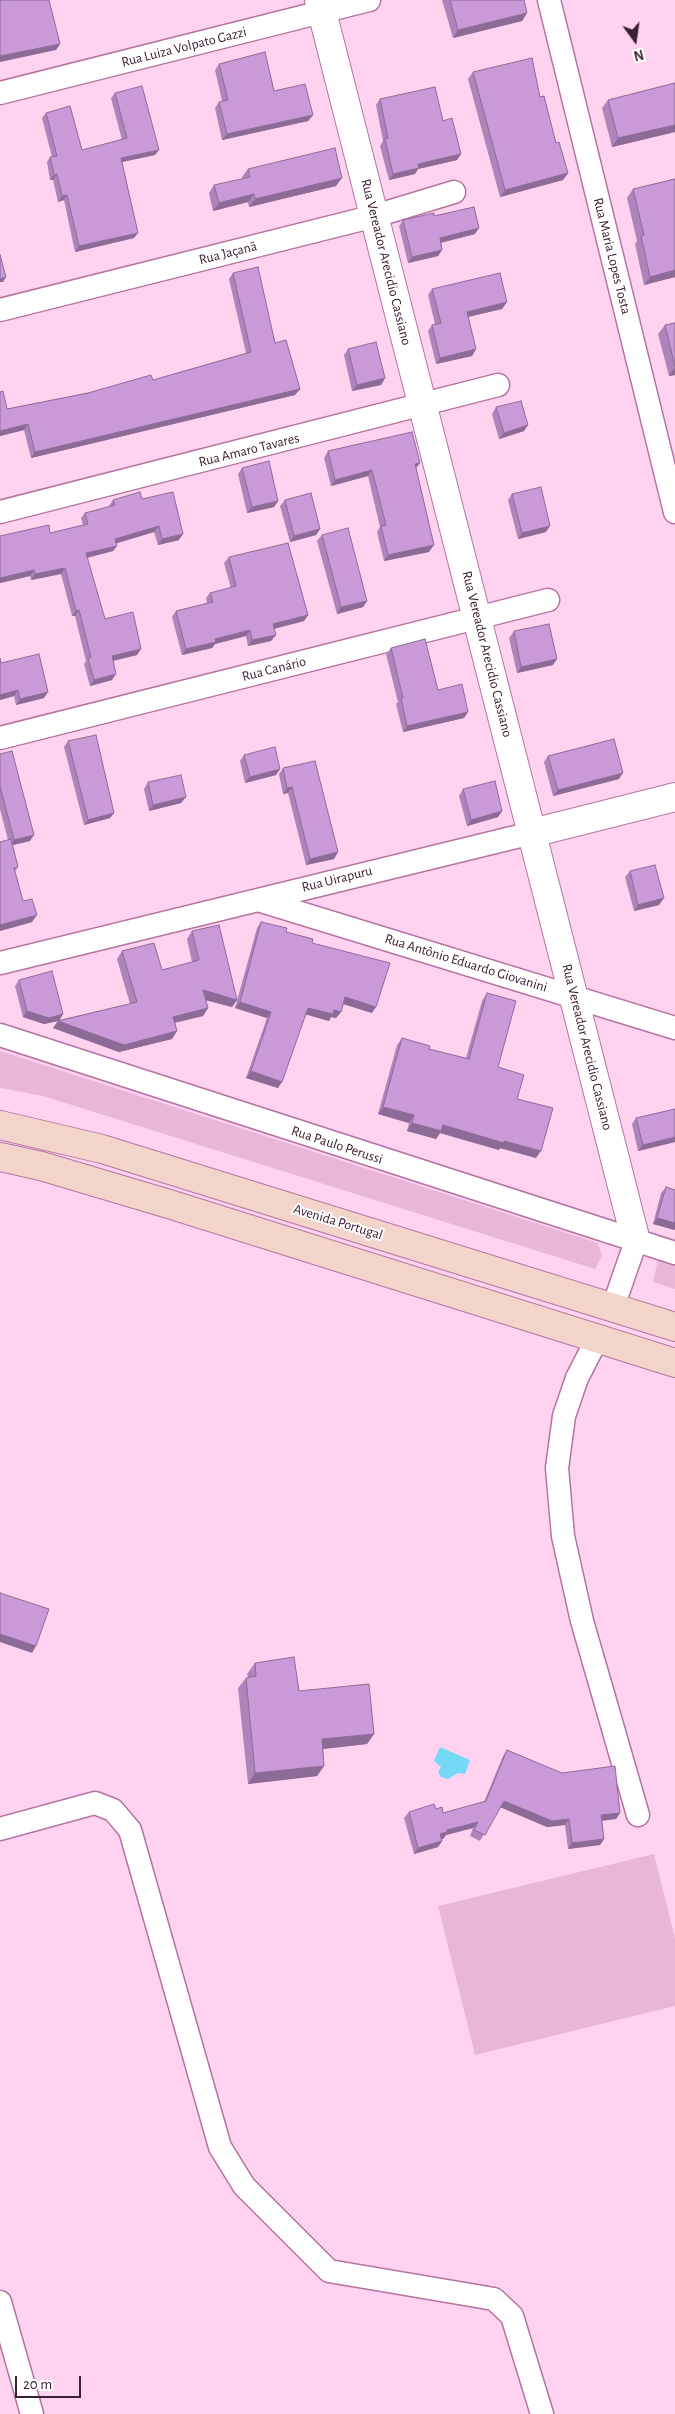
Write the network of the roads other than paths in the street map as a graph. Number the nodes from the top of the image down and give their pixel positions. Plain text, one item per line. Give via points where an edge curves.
1 (369, 0) edge
2 (550, 0) edge
3 (321, 6) edge
4 (0, 93) edge
5 (454, 192) dead end
6 (375, 216) junction
7 (0, 310) edge
8 (498, 385) dead end
9 (423, 406) junction
10 (0, 512) edge
11 (675, 512) edge
12 (548, 600) dead end
13 (478, 618) junction
14 (0, 738) edge
15 (675, 797) edge
16 (532, 832) junction
17 (256, 899) junction
18 (0, 963) edge
19 (574, 995) junction
20 (671, 1024) edge
21 (0, 1035) edge
22 (0, 1125) edge
23 (0, 1157) edge
24 (180, 1173) junction
25 (254, 1196) junction
26 (169, 1204) junction
27 (244, 1227) junction
28 (636, 1242) junction
29 (675, 1253) edge
30 (613, 1307) junction
31 (675, 1326) edge
32 (597, 1339) junction
33 (675, 1363) edge
34 (638, 1815) dead end
35 (0, 1829) edge
36 (0, 2302) edge
37 (32, 2414) edge
38 (542, 2414) edge

1 - 3 street, Rua Luiza Volpato Gazzi
2 - 11 street, Rua Maria Lopes Tosta
3 - 4 street, Rua Luiza Volpato Gazzi
3 - 6 street, Rua Vereador Arecidio Cassiano
5 - 6 street, Rua Jaçanã
6 - 7 street, Rua Jaçanã
6 - 9 street, Rua Vereador Arecidio Cassiano
8 - 9 street, Rua Amaro Tavares
9 - 10 street, Rua Amaro Tavares
9 - 13 street, Rua Vereador Arecidio Cassiano
12 - 13 street, Rua Canário
13 - 14 street, Rua Canário
13 - 16 street, Rua Vereador Arecidio Cassiano
15 - 16 street, Rua Uirapuru
16 - 17 street, Rua Uirapuru
16 - 19 street, Rua Vereador Arecidio Cassiano
17 - 18 street, Rua Uirapuru
17 - 19 street, Rua Antônio Eduardo Giovanini
19 - 20 street, Rua Antônio Eduardo Giovanini
19 - 28 street, Rua Vereador Arecidio Cassiano
21 - 28 street, Rua Paulo Perussi
22 - 24 main road, Avenida Portugal via 102,1149
23 - 26 main road
24 - 25 main road, Avenida Portugal
24 - 26 main road
25 - 27 main road
25 - 30 main road, Avenida Portugal
26 - 27 main road
27 - 32 main road
28 - 29 street, Rua Paulo Perussi
28 - 30 street
30 - 31 main road, Avenida Portugal
32 - 33 main road
32 - 34 street via 577,1378 564,1416 557,1468 563,1536 580,1611
35 - 38 street via 95,1803 113,1810 130,1830 220,2147 244,2186 328,2271 494,2299 512,2316
36 - 37 street

